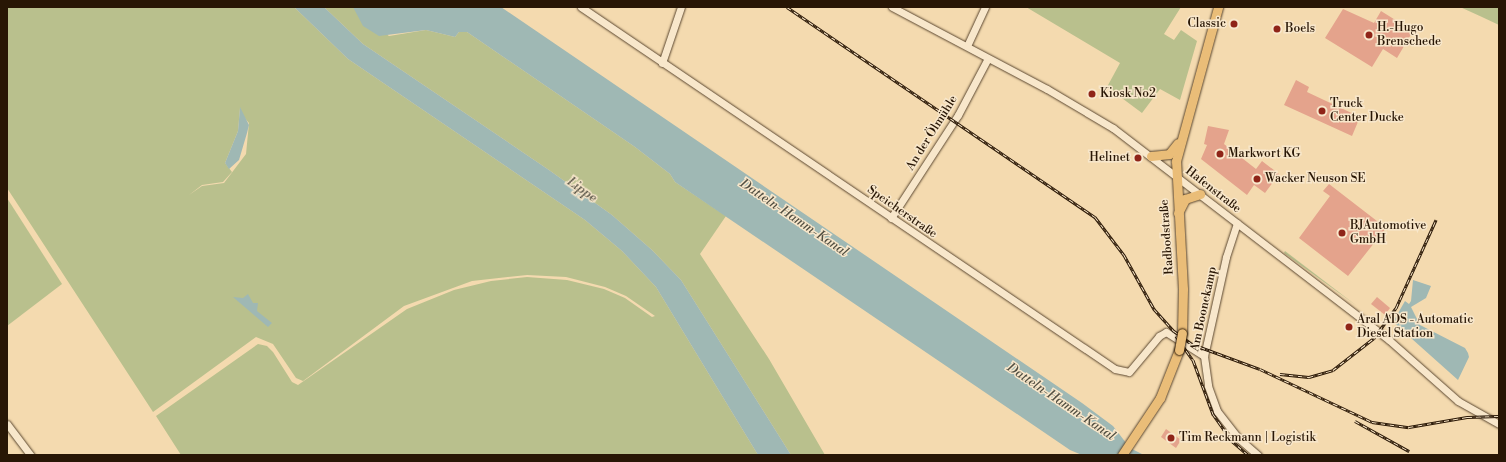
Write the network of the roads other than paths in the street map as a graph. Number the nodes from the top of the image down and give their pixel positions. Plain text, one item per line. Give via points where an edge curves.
1 (581, 7) edge
2 (681, 7) edge
3 (892, 7) edge
4 (985, 7) edge
5 (1218, 7) edge
6 (967, 46) junction
7 (988, 58) junction
8 (662, 63) junction
9 (1180, 141) junction
10 (1151, 156) junction
11 (1175, 174) junction
12 (1200, 194) junction
13 (1177, 215) junction
14 (891, 218) junction
15 (1238, 223) junction
16 (1204, 356) junction
17 (7, 424) edge
18 (1499, 424) edge
19 (30, 455) edge
20 (1122, 455) edge
21 (1258, 455) edge

1 - 8 street, Speicherstraße
2 - 8 street
3 - 6 street, Hafenstraße
4 - 6 street
5 - 9 main road, Radbodstraße
6 - 7 street, Hafenstraße
7 - 10 street, Hafenstraße via 1089,113
7 - 14 street, An der Ölmühle via 954,121
8 - 14 street, Speicherstraße
9 - 10 main road via 1169,154
9 - 11 main road, Radbodstraße
10 - 11 street, Hafenstraße
11 - 12 street, Hafenstraße
11 - 13 main road, Radbodstraße
12 - 13 main road via 1185,199
12 - 15 street, Hafenstraße
13 - 20 main road, Radbodstraße, bridge via 1183,289 1179,350 1162,395
14 - 16 street, Speicherstraße via 1121,372 1133,370 1159,336 1166,332
15 - 16 street, Am Boonekamp via 1226,257
15 - 18 street, Hafenstraße via 1394,344 1458,401
16 - 21 street, Am Boonekamp via 1208,386 1217,411 1237,437
17 - 19 street

